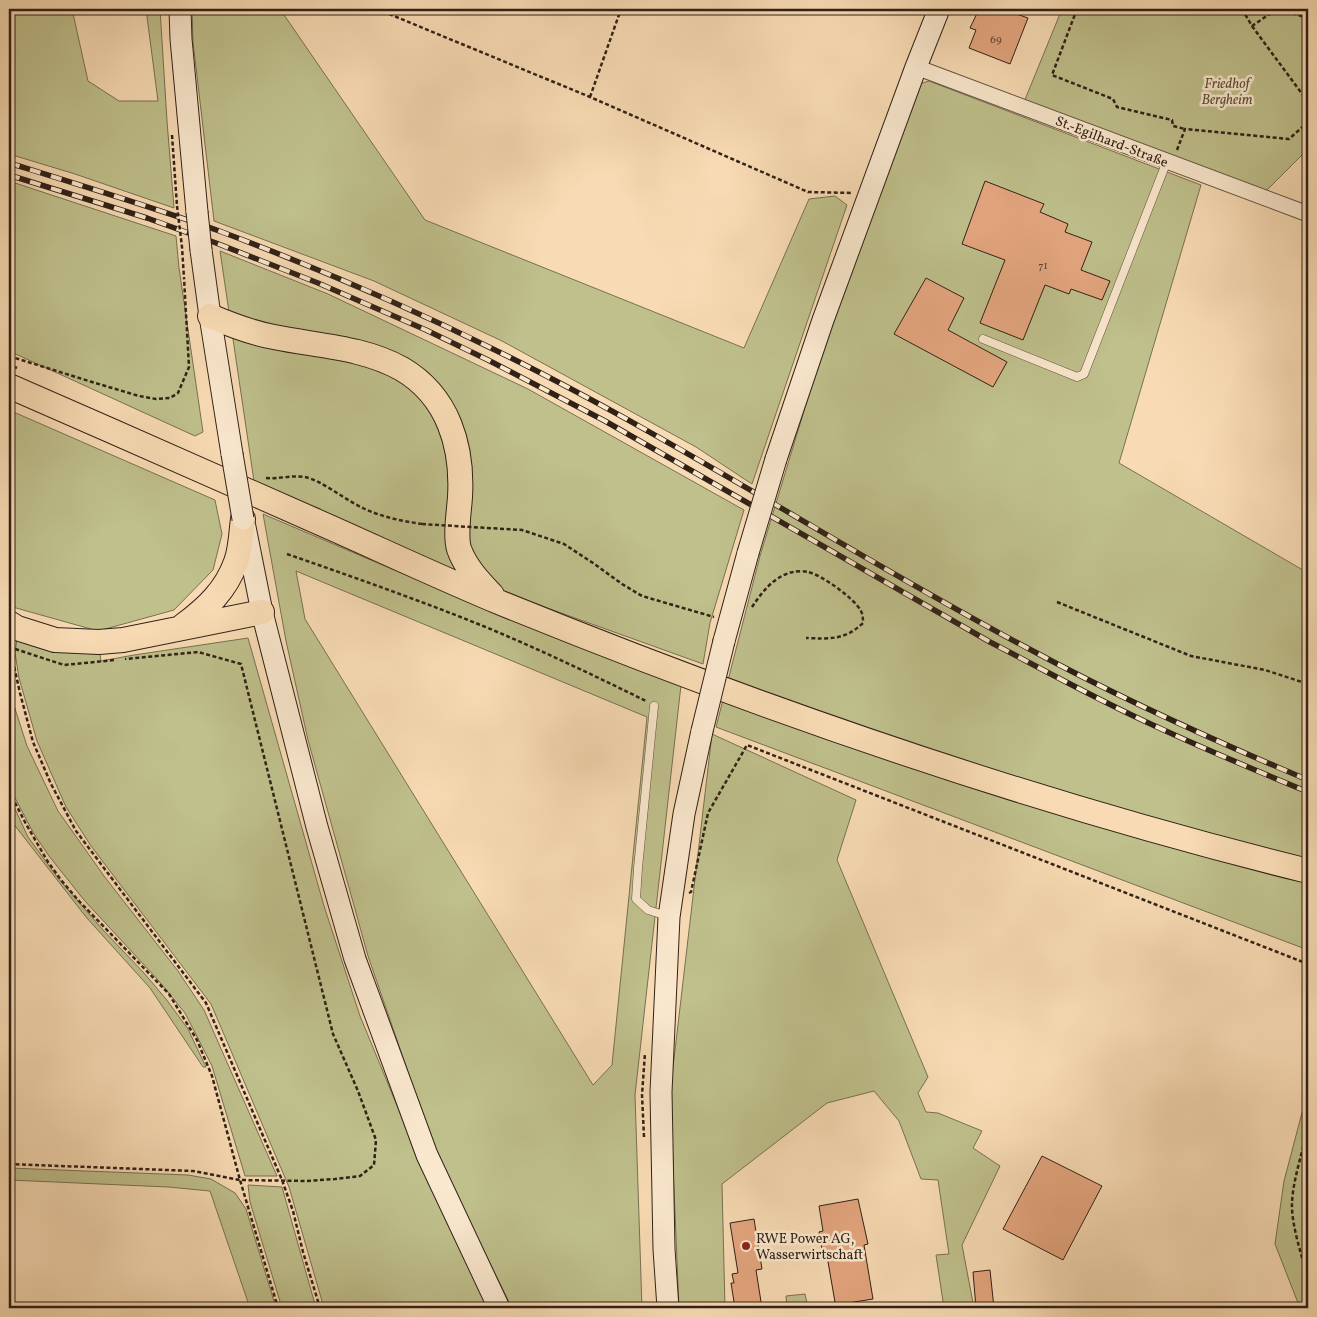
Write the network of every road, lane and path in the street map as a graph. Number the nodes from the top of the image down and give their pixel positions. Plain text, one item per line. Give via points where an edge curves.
1 (180, 9) edge
2 (377, 9) edge
3 (621, 9) edge
4 (939, 9) edge
5 (1077, 9) edge
6 (1242, 9) edge
7 (1278, 9) edge
8 (1308, 18) edge
9 (1252, 26) junction
10 (916, 67) junction
11 (590, 97) junction
12 (1308, 102) edge
13 (1308, 122) edge
14 (1185, 129) junction
15 (1170, 162) junction
16 (854, 193) dead end
17 (177, 206) dead end
18 (1308, 214) edge
19 (210, 316) junction
20 (983, 339) dead end
21 (9, 357) edge
22 (9, 386) edge
23 (243, 520) junction
24 (422, 524) dead end
25 (287, 554) dead end
26 (498, 602) junction
27 (1057, 602) dead end
28 (262, 612) junction
29 (748, 613) dead end
30 (717, 618) dead end
31 (9, 623) edge
32 (181, 628) junction
33 (806, 638) dead end
34 (10, 647) edge
35 (1308, 684) edge
36 (654, 706) joint
37 (9, 791) edge
38 (1308, 871) edge
39 (670, 913) junction
40 (1308, 964) edge
41 (1308, 1127) edge
42 (9, 1164) edge
43 (240, 1180) junction
44 (282, 1180) junction
45 (1308, 1280) edge
46 (278, 1308) edge
47 (320, 1308) edge
48 (499, 1308) edge
49 (668, 1308) edge

1 - 19 main road, bridge via 197,212
2 - 11 path
3 - 11 path
4 - 10 main road
5 - 14 path via 1052,75 1113,99 1118,106 1172,120 1173,126
6 - 9 path
7 - 8 path
7 - 9 path
9 - 12 path
10 - 15 street, St.-Egilhard-Straße
10 - 39 main road, bridge via 823,320 748,553 684,814
11 - 16 path via 808,192
13 - 14 path via 1290,139
14 - 15 path
15 - 18 street, St.-Egilhard-Straße
15 - 20 lane via 1084,374 1077,377
17 - 21 path, bridge via 189,367 178,393 170,398 139,396
19 - 23 main road, bridge
19 - 26 main road via 275,337 362,353 402,369 422,383 448,420 458,454 458,547 465,563
22 - 26 main road
23 - 28 main road
23 - 32 main road via 237,560 230,576 201,613
24 - 30 path, bridge via 522,530 564,544 642,596
25 - 36 path via 484,626 588,672
26 - 38 main road via 735,695 913,757 1124,822
27 - 35 path via 1191,656 1265,670
28 - 32 main road
28 - 48 main road via 355,959 427,1155
29 - 33 path via 776,579 793,572 809,572 823,578 853,601 862,613 863,623 844,636
31 - 32 main road via 55,640 76,642 123,640
34 - 44 path via 33,742 51,784 76,831 206,1003
34 - 44 path via 64,665 198,652 241,664 333,1034 376,1140 374,1164 360,1176
36 - 39 lane via 636,899 648,910
37 - 43 path via 61,880 169,994 197,1040 212,1076
39 - 40 path via 691,892 708,813 747,745
39 - 49 main road via 661,1092
41 - 45 path via 1292,1205
42 - 43 path via 193,1171
43 - 44 path
43 - 46 path
44 - 47 path

